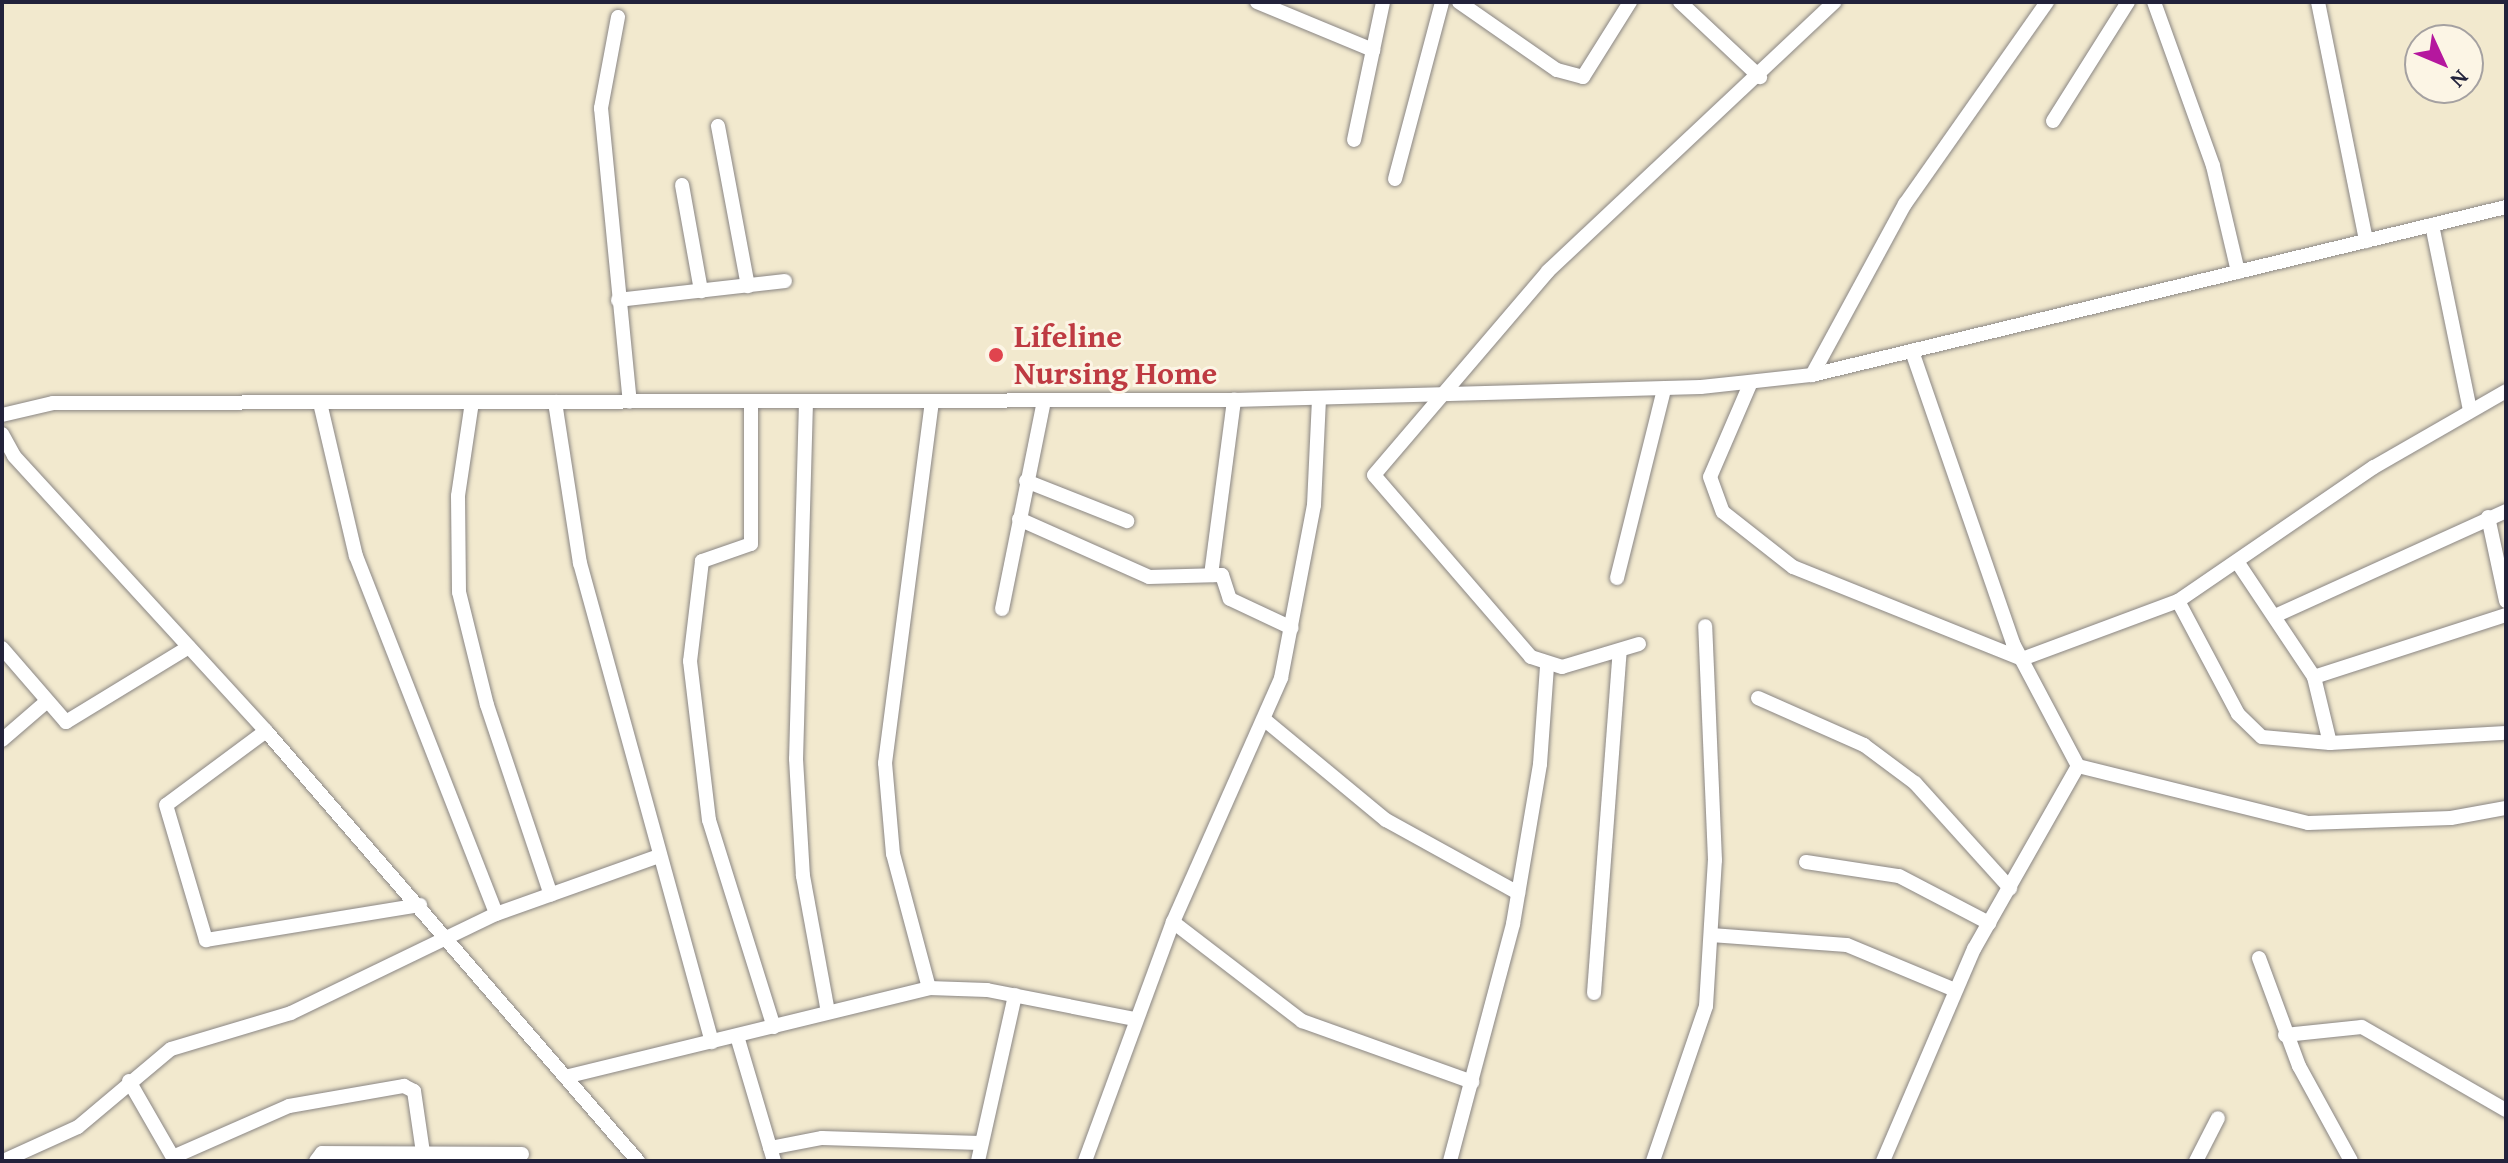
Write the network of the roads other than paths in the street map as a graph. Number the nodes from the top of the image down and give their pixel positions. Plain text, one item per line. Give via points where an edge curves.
1 (1257, 2) edge
2 (1383, 2) edge
3 (1442, 2) edge
4 (1459, 2) edge
5 (1630, 2) edge
6 (1680, 2) edge
7 (1834, 2) edge
8 (2047, 2) edge
9 (2128, 2) edge
10 (2154, 2) edge
11 (2318, 2) edge
12 (618, 17) dead end
13 (1373, 50) junction
14 (1760, 77) junction
15 (2053, 121) dead end
16 (718, 126) dead end
17 (1354, 140) dead end
18 (1395, 179) dead end
19 (682, 185) dead end
20 (2506, 207) edge
21 (2432, 225) junction
22 (2366, 241) junction
23 (2238, 272) junction
24 (785, 281) dead end
25 (748, 286) junction
26 (701, 291) junction
27 (618, 300) junction
28 (1912, 351) junction
29 (1812, 375) junction
30 (1751, 382) junction
31 (1664, 389) junction
32 (2506, 391) edge
33 (1438, 395) junction
34 (1319, 398) junction
35 (1234, 400) junction
36 (932, 401) junction
37 (1044, 401) junction
38 (472, 402) junction
39 (555, 402) junction
40 (630, 402) junction
41 (751, 402) junction
42 (806, 402) junction
43 (320, 403) junction
44 (2470, 410) junction
45 (2, 415) edge
46 (2, 434) edge
47 (1026, 481) junction
48 (2506, 511) edge
49 (2488, 517) junction
50 (1019, 519) junction
51 (1127, 521) dead end
52 (2238, 563) junction
53 (1211, 575) junction
54 (1617, 578) dead end
55 (2178, 601) junction
56 (2506, 601) edge
57 (1002, 609) dead end
58 (2277, 615) junction
59 (2506, 615) edge
60 (1705, 626) dead end
61 (1292, 628) junction
62 (1639, 644) dead end
63 (189, 647) junction
64 (2, 648) edge
65 (1620, 651) junction
66 (2022, 659) junction
67 (1547, 667) junction
68 (2314, 677) junction
69 (1758, 698) dead end
70 (46, 702) junction
71 (1265, 720) junction
72 (266, 731) junction
73 (2506, 733) edge
74 (2, 740) edge
75 (2330, 743) junction
76 (2078, 766) junction
77 (2506, 808) edge
78 (659, 856) junction
79 (1806, 862) dead end
80 (2010, 888) junction
81 (1518, 893) junction
82 (551, 895) junction
83 (420, 905) junction
84 (496, 914) junction
85 (1173, 922) junction
86 (1989, 923) junction
87 (1711, 935) junction
88 (447, 937) junction
89 (2259, 958) dead end
90 (929, 988) junction
91 (1955, 990) junction
92 (1594, 993) dead end
93 (1015, 995) junction
94 (828, 1012) junction
95 (1135, 1019) junction
96 (774, 1027) junction
97 (2285, 1035) junction
98 (737, 1036) junction
99 (712, 1042) junction
100 (569, 1076) junction
101 (129, 1081) junction
102 (1472, 1082) junction
103 (2506, 1110) edge
104 (2218, 1118) dead end
105 (980, 1143) junction
106 (423, 1153) junction
107 (522, 1154) dead end
108 (772, 1154) edge
109 (174, 1159) edge
110 (3, 1161) edge
111 (316, 1161) edge
112 (638, 1161) edge
113 (978, 1161) edge
114 (1085, 1161) edge
115 (1450, 1161) edge
116 (1653, 1161) edge
117 (1883, 1161) edge
118 (2196, 1161) edge
119 (2351, 1161) edge

1 - 13 street
2 - 13 street
3 - 18 street
4 - 5 street via 1557,70 1583,77
6 - 14 street
7 - 14 street
8 - 29 street via 1905,204
9 - 15 street
10 - 23 street via 2213,166
11 - 22 street
12 - 27 street via 601,108
13 - 17 street
14 - 33 street via 1548,271
16 - 25 street
19 - 26 street
20 - 21 street
21 - 22 street
21 - 44 street
22 - 23 street
23 - 28 street
24 - 25 street
25 - 26 street
26 - 27 street
27 - 40 street
28 - 29 street
28 - 66 street
29 - 30 street
30 - 31 street
30 - 66 street via 1710,477 1723,512 1793,567
31 - 33 street
31 - 54 street
32 - 44 street
33 - 34 street
33 - 67 street via 1374,475
34 - 35 street
34 - 61 street via 1314,505
35 - 37 street
35 - 53 street
36 - 37 street
36 - 42 street
36 - 90 street via 885,763 893,854
37 - 47 street
38 - 39 street
38 - 43 street
38 - 82 street via 458,496 459,592 487,705
39 - 40 street
39 - 78 street via 580,563
40 - 41 street
41 - 42 street
41 - 96 street via 751,544 702,561 690,661 697,758 719,864
42 - 94 street via 796,759 803,876
43 - 45 street via 53,403
43 - 84 street via 356,556
44 - 52 street
46 - 63 street via 14,456
47 - 50 street
47 - 51 street
48 - 49 street
49 - 56 street
49 - 58 street
50 - 53 street via 1149,577
50 - 57 street
52 - 55 street
52 - 58 street
53 - 61 street via 1225,577 1235,603
55 - 66 street
55 - 75 street via 2250,730
58 - 68 street
59 - 68 street
60 - 87 street via 1715,860
61 - 71 street
62 - 65 street
63 - 70 street via 80,720 66,722
63 - 72 street
64 - 70 street
65 - 67 street
65 - 92 street
66 - 76 street
67 - 81 street
68 - 75 street
69 - 80 street via 1864,745 1915,783
70 - 74 street
71 - 81 street via 1386,820
71 - 85 street
72 - 83 street
72 - 83 street via 166,805 206,940
73 - 75 street
76 - 77 street via 2308,823 2451,818
76 - 80 street
78 - 82 street
78 - 99 street
79 - 86 street via 1899,876
80 - 86 street
81 - 102 street
82 - 84 street
83 - 88 street
84 - 88 street
85 - 95 street
85 - 102 street via 1302,1021
86 - 91 street
87 - 91 street via 1847,945
87 - 116 street via 1706,1006
88 - 100 street
88 - 101 street via 291,1013 171,1049
89 - 97 street
90 - 93 street
90 - 94 street
91 - 117 street
93 - 95 street
93 - 105 street
94 - 96 street
95 - 114 street
96 - 98 street
97 - 103 street via 2362,1027
97 - 119 street
98 - 99 street
98 - 108 street
99 - 100 street
100 - 112 street
101 - 109 street
101 - 110 street via 78,1127
102 - 115 street
104 - 118 street
105 - 108 street via 822,1138
105 - 113 street
106 - 107 street
106 - 109 street via 414,1091 404,1086 289,1106
106 - 111 street via 322,1153

